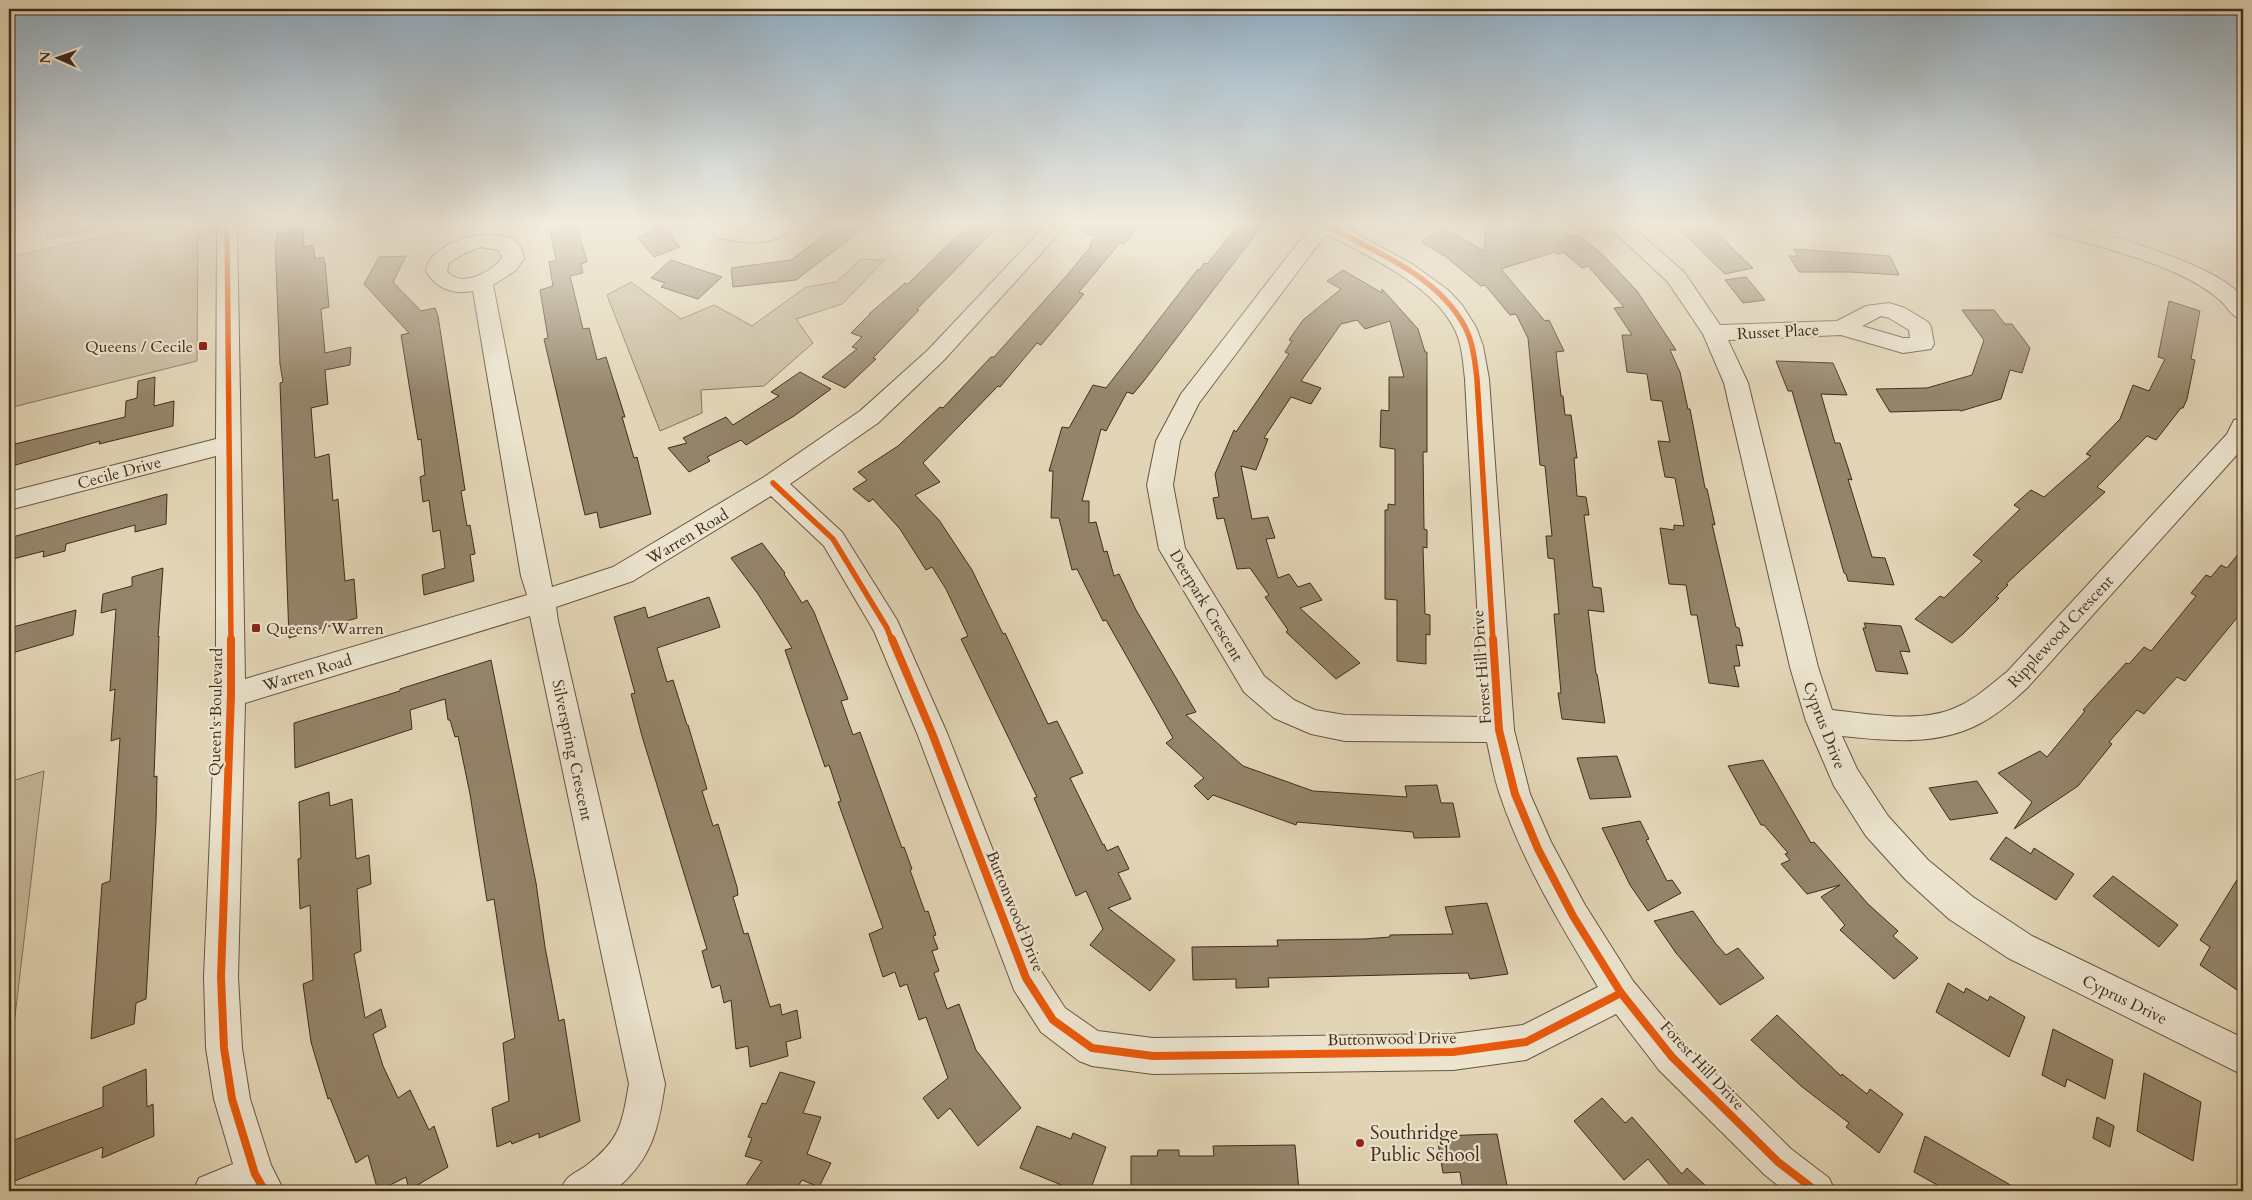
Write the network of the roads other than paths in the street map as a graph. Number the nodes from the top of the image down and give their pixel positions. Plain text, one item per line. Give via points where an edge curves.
1 (228, 282) edge
2 (482, 282) dead end
3 (1004, 282) edge
4 (1279, 282) edge
5 (1420, 282) edge
6 (1679, 282) edge
7 (2210, 282) edge
8 (2243, 312) edge
9 (1842, 328) dead end
10 (1714, 333) junction
11 (2243, 426) edge
12 (229, 444) junction
13 (774, 483) junction
14 (9, 501) edge
15 (542, 600) junction
16 (231, 695) junction
17 (1820, 721) junction
18 (1499, 730) junction
19 (1622, 993) junction
20 (2243, 1058) edge
21 (260, 1182) edge
22 (212, 1191) edge
23 (578, 1191) edge
24 (1816, 1191) edge

1 - 12 street, Queen's Boulevard
2 - 15 street, Silverspring Crescent
3 - 13 street, Warren Road via 936,355 875,411
4 - 18 street, Deerpark Crescent via 1189,400 1168,441 1160,485 1172,549 1254,684 1284,709 1311,722 1344,728
5 - 18 street, Forest Hill Drive via 1451,307 1472,346 1477,379
6 - 10 street, Cyprus Drive
7 - 8 street via 2238,304
9 - 10 street, Russet Place
10 - 17 street, Cyprus Drive via 1736,383 1804,668
11 - 17 street, Ripplewood Crescent via 2238,438 2017,680 1989,704 1964,718 1933,728
12 - 14 street, Cecile Drive
12 - 16 street, Queen's Boulevard
13 - 15 street, Warren Road via 623,574
13 - 19 street, Buttonwood Drive via 833,539 887,628 932,733 1026,978 1053,1020 1092,1048 1153,1056 1453,1052 1526,1042
15 - 16 street, Warren Road
15 - 23 street, Silverspring Crescent via 647,1084 642,1119 630,1146 613,1169
16 - 21 street, Queen's Boulevard via 221,977 224,1039 232,1099
17 - 20 street, Cyprus Drive via 1845,777 1877,826 1918,870 1961,908 2020,947
18 - 19 street, Forest Hill Drive via 1515,794 1538,850 1573,916
19 - 24 street, Forest Hill Drive via 1672,1057 1778,1162
21 - 22 street

